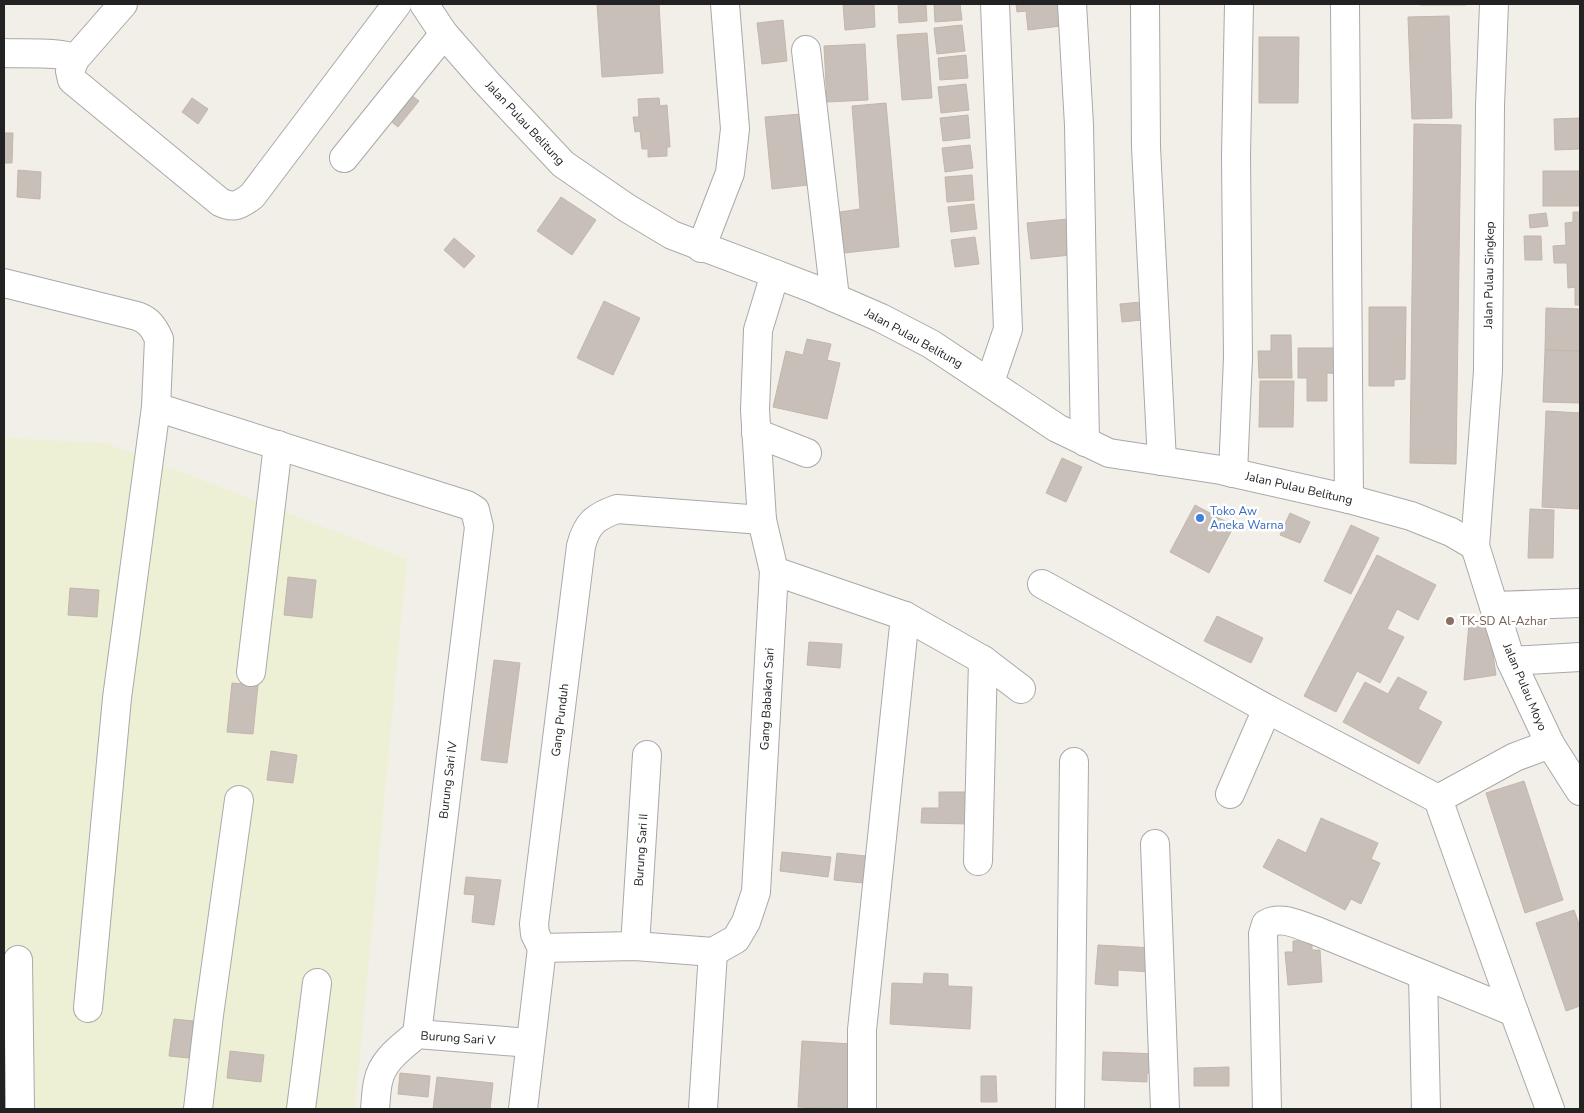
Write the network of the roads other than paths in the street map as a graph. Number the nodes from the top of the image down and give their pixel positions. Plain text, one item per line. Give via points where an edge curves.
1 (123, 4) edge
2 (397, 4) edge
3 (424, 4) edge
4 (725, 4) edge
5 (994, 4) edge
6 (1072, 4) edge
7 (1145, 4) edge
8 (1239, 4) edge
9 (1345, 4) edge
10 (1494, 4) edge
11 (444, 34) junction
12 (806, 50) dead end
13 (4, 53) edge
14 (75, 59) junction
15 (344, 158) dead end
16 (702, 248) junction
17 (4, 283) edge
18 (771, 285) junction
19 (836, 298) junction
20 (990, 382) junction
21 (156, 407) junction
22 (756, 433) junction
23 (1084, 442) junction
24 (278, 446) junction
25 (807, 453) dead end
26 (1162, 461) junction
27 (1233, 473) junction
28 (1349, 499) junction
29 (762, 520) junction
30 (1475, 546) junction
31 (774, 570) junction
32 (1042, 584) dead end
33 (1580, 603) edge
34 (1494, 606) junction
35 (905, 616) junction
36 (1580, 657) edge
37 (983, 660) junction
38 (1511, 661) junction
39 (251, 672) dead end
40 (1021, 689) dead end
41 (1267, 709) junction
42 (1550, 744) junction
43 (647, 755) dead end
44 (1074, 762) dead end
45 (1580, 791) edge
46 (1447, 793) junction
47 (1230, 794) dead end
48 (239, 800) dead end
49 (1154, 844) dead end
50 (978, 861) dead end
51 (635, 946) junction
52 (542, 948) junction
53 (713, 952) junction
54 (18, 960) dead end
55 (1423, 975) junction
56 (317, 983) dead end
57 (88, 1008) dead end
58 (1514, 1012) junction
59 (417, 1034) junction
60 (530, 1043) junction
61 (20, 1109) edge
62 (198, 1109) edge
63 (301, 1109) edge
64 (375, 1109) edge
65 (522, 1109) edge
66 (703, 1109) edge
67 (862, 1109) edge
68 (1070, 1109) edge
69 (1165, 1109) edge
70 (1267, 1109) edge
71 (1426, 1109) edge
72 (1550, 1109) edge

1 - 14 street
2 - 14 street via 252,196 238,206 220,202 72,80 70,71
3 - 11 street, Jalan Pulau Belitung
4 - 16 street via 735,129 730,173
5 - 20 street via 1008,328
6 - 23 street via 1079,125
7 - 26 street via 1146,147
8 - 27 street via 1236,156 1238,358
9 - 28 street
10 - 30 street, Jalan Pulau Singkep via 1488,372
11 - 15 street
11 - 16 street, Jalan Pulau Belitung via 563,164 672,236
12 - 19 street
13 - 14 street via 60,55
16 - 18 street, Jalan Pulau Belitung
17 - 21 street via 146,319 159,339
18 - 19 street, Jalan Pulau Belitung
18 - 22 street, Gang Babakan Sari via 758,330
19 - 20 street, Jalan Pulau Belitung via 931,344
20 - 23 street, Jalan Pulau Belitung via 1057,428
21 - 24 street
21 - 57 street via 117,698
22 - 25 street
22 - 29 street, Gang Babakan Sari
23 - 26 street, Jalan Pulau Belitung via 1109,453
24 - 39 street
24 - 59 street, Burung Sari IV via 476,510 479,527
26 - 27 street, Jalan Pulau Belitung
27 - 28 street, Jalan Pulau Belitung
28 - 30 street, Jalan Pulau Belitung via 1411,516
29 - 31 street, Gang Babakan Sari
29 - 52 street, Gang Punduh via 617,509 601,515 585,531 534,924
30 - 34 street, Jalan Pulau Moyo
31 - 35 street
31 - 53 street, Gang Babakan Sari via 756,892 746,922 736,939
32 - 41 street
33 - 34 street
34 - 38 street, Jalan Pulau Moyo
35 - 37 street
35 - 67 street via 862,1030
36 - 38 street
37 - 40 street
37 - 50 street
38 - 42 street, Jalan Pulau Moyo
41 - 46 street
41 - 47 street
42 - 45 street, Jalan Pulau Moyo
42 - 46 street via 1514,757
43 - 51 street, Burung Sari II
44 - 68 street
46 - 58 street
48 - 62 street
49 - 69 street
51 - 52 street
51 - 53 street
52 - 60 street
53 - 66 street
54 - 61 street
55 - 58 street
55 - 70 street via 1281,919 1266,924 1263,934
55 - 71 street
56 - 63 street
58 - 72 street
59 - 60 street, Burung Sari V
59 - 64 street, Burung Sari V via 382,1069
60 - 65 street

